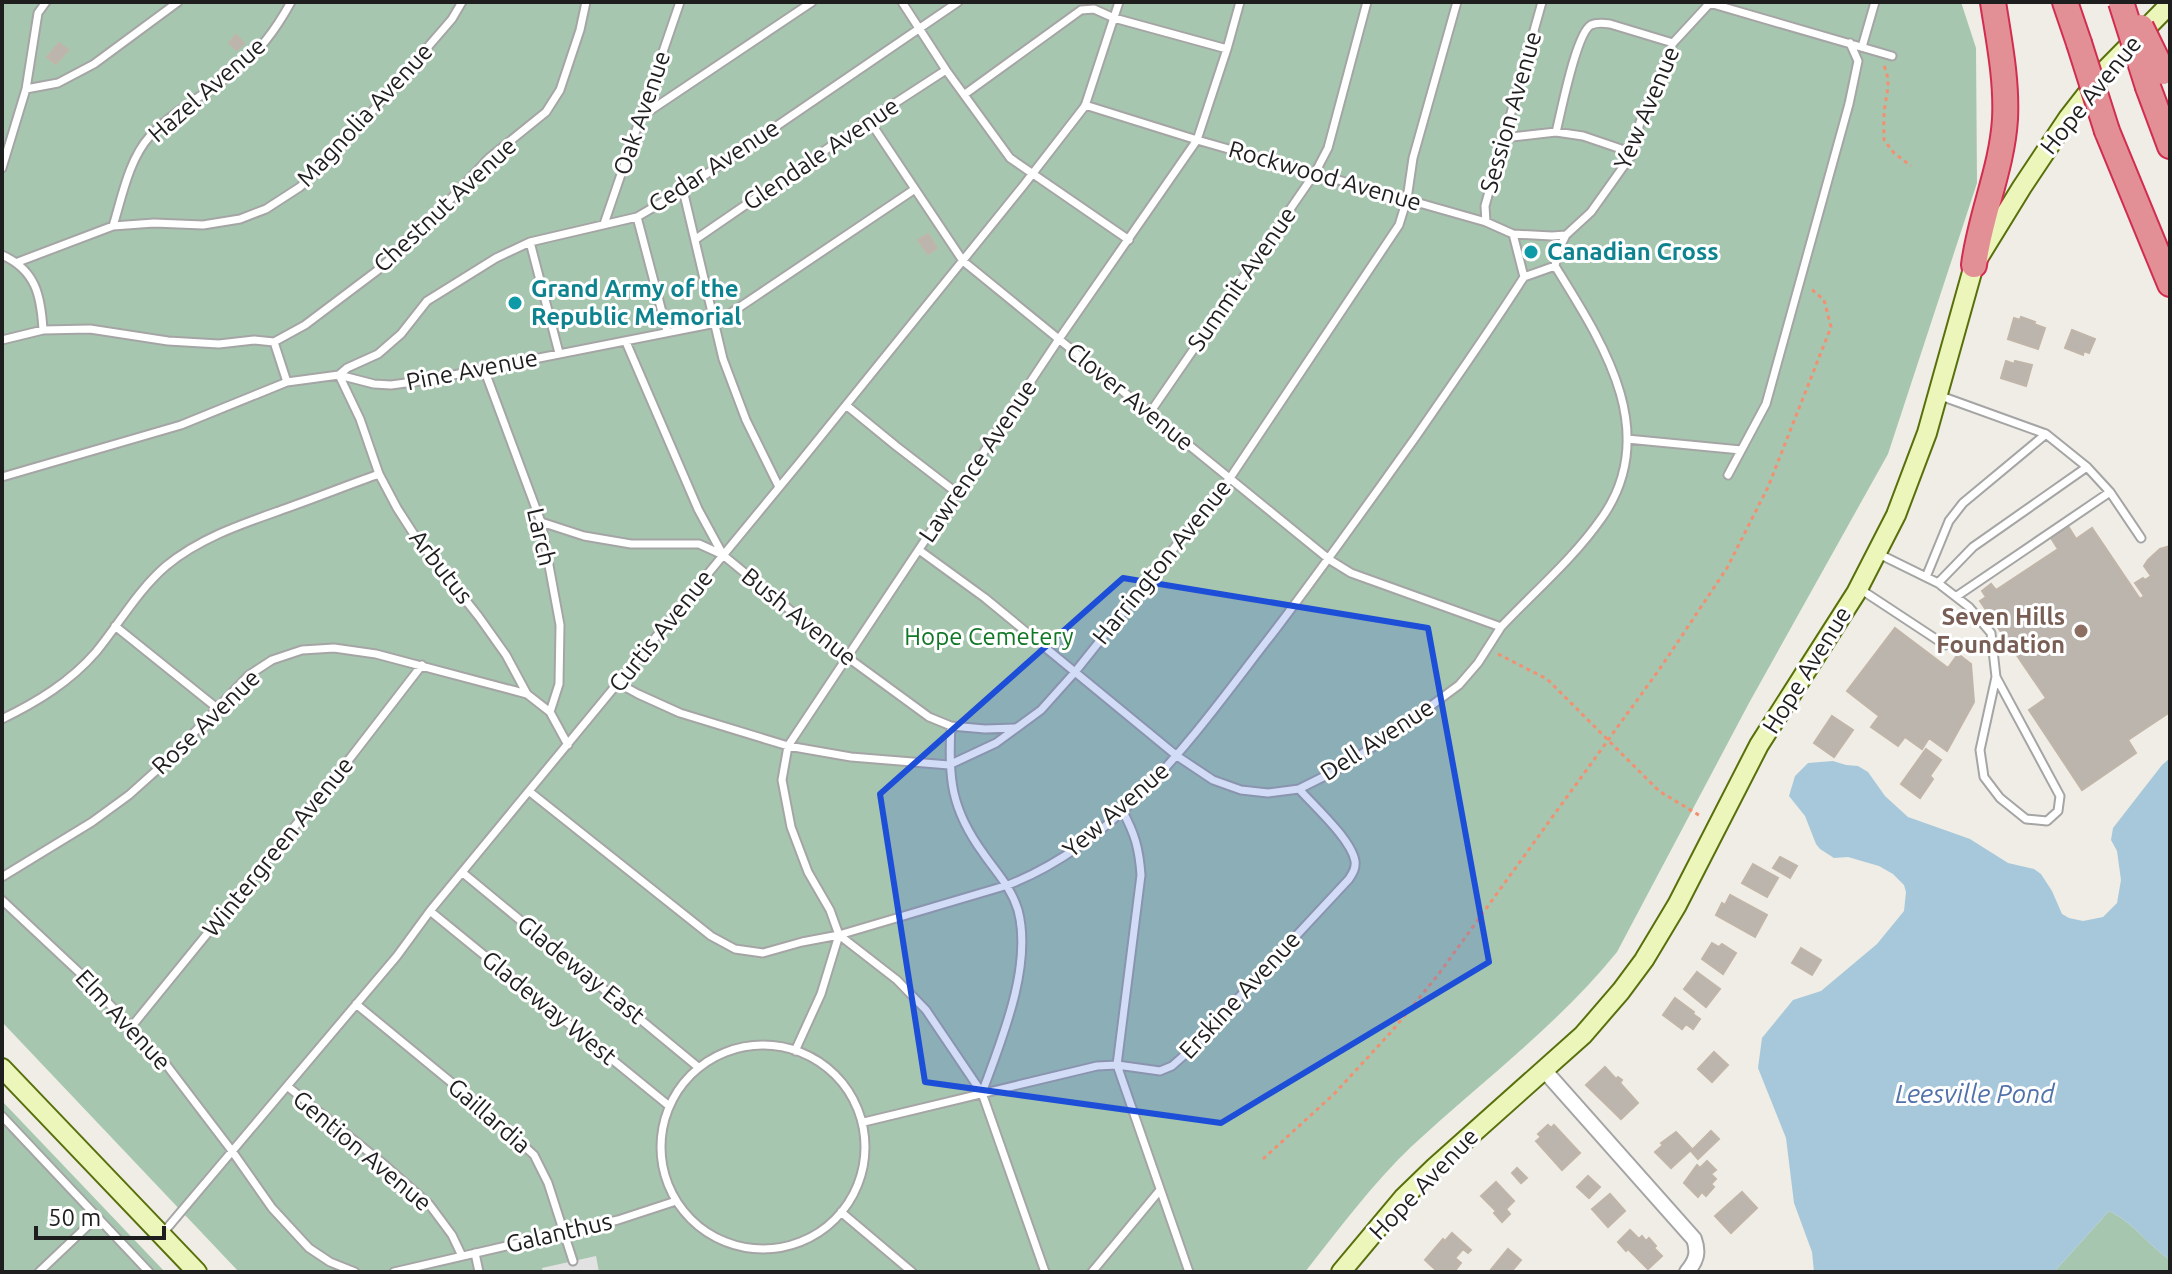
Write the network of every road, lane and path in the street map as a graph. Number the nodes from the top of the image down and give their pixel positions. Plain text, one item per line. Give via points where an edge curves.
1 (35, 2) edge
2 (46, 2) edge
3 (178, 2) edge
4 (291, 2) edge
5 (462, 2) edge
6 (586, 2) edge
7 (680, 2) edge
8 (812, 2) edge
9 (902, 2) edge
10 (958, 2) edge
11 (1110, 2) edge
12 (1119, 2) edge
13 (1240, 2) edge
14 (1367, 2) edge
15 (1457, 2) edge
16 (1542, 2) edge
17 (1708, 2) edge
18 (1875, 2) edge
19 (1993, 2) edge
20 (2065, 2) edge
21 (2121, 2) edge
22 (2129, 2) edge
23 (2170, 4) edge
24 (38, 13) junction
25 (1114, 18) junction
26 (920, 29) junction
27 (1673, 43) junction
28 (1850, 43) junction
29 (1862, 47) junction
30 (1227, 49) junction
31 (1877, 52) junction
32 (1892, 56) dead end
33 (946, 70) junction
34 (2160, 82) edge
35 (26, 89) junction
36 (965, 94) junction
37 (1085, 105) junction
38 (642, 116) junction
39 (869, 120) junction
40 (1556, 132) junction
41 (1503, 138) junction
42 (1197, 140) junction
43 (2170, 146) edge
44 (1633, 153) junction
45 (1911, 166) dead end
46 (2, 168) edge
47 (1315, 173) junction
48 (1032, 175) junction
49 (915, 189) junction
50 (683, 190) junction
51 (1407, 199) junction
52 (637, 217) junction
53 (1486, 222) junction
54 (604, 224) junction
55 (113, 226) junction
56 (1513, 234) junction
57 (1566, 235) junction
58 (696, 239) junction
59 (1129, 240) junction
60 (530, 242) junction
61 (2, 255) edge
62 (963, 261) junction
63 (18, 262) junction
64 (1974, 265) junction
65 (1555, 266) junction
66 (1524, 277) junction
67 (1800, 281) junction
68 (2170, 284) edge
69 (716, 323) junction
70 (43, 330) junction
71 (667, 331) junction
72 (1059, 339) junction
73 (2, 340) edge
74 (274, 342) junction
75 (626, 342) junction
76 (559, 353) junction
77 (484, 369) junction
78 (339, 375) junction
79 (287, 382) junction
80 (1938, 395) junction
81 (846, 405) junction
82 (1149, 414) junction
83 (2046, 434) junction
84 (1627, 439) junction
85 (1741, 450) junction
86 (2087, 467) junction
87 (379, 474) junction
88 (1728, 475) dead end
89 (2, 477) edge
90 (1230, 478) junction
91 (779, 487) junction
92 (2110, 492) junction
93 (957, 493) junction
94 (541, 522) junction
95 (2141, 538) dead end
96 (919, 550) junction
97 (1877, 553) junction
98 (723, 555) junction
99 (1330, 560) junction
100 (1926, 577) junction
101 (1938, 583) junction
102 (1859, 588) junction
103 (1957, 596) junction
104 (115, 626) junction
105 (1501, 627) junction
106 (1945, 645) dead end
107 (1487, 649) junction
108 (847, 657) junction
109 (422, 665) junction
110 (1075, 672) junction
111 (1996, 677) junction
112 (618, 683) junction
113 (527, 694) junction
114 (217, 708) junction
115 (550, 712) junction
116 (2, 719) edge
117 (951, 726) junction
118 (1017, 728) junction
119 (1607, 740) junction
120 (568, 745) junction
121 (788, 746) junction
122 (1177, 756) junction
123 (949, 765) junction
124 (1299, 789) junction
125 (530, 792) junction
126 (1122, 810) junction
127 (1717, 827) junction
128 (463, 873) junction
129 (2, 877) edge
130 (1008, 885) junction
131 (2, 900) edge
132 (430, 911) junction
133 (839, 935) junction
134 (356, 1004) junction
135 (132, 1026) junction
136 (795, 1051) junction
137 (1117, 1065) junction
138 (698, 1067) junction
139 (2, 1068) edge
140 (1544, 1070) junction
141 (287, 1086) junction
142 (982, 1093) junction
143 (668, 1105) junction
144 (2, 1116) edge
145 (864, 1122) junction
146 (232, 1151) junction
147 (1263, 1159) dead end
148 (1160, 1190) junction
149 (676, 1201) junction
150 (841, 1212) junction
151 (97, 1217) junction
152 (564, 1234) junction
153 (161, 1235) junction
154 (475, 1253) junction
155 (462, 1256) junction
156 (573, 1261) dead end
157 (39, 1272) edge
158 (149, 1272) edge
159 (197, 1272) edge
160 (355, 1272) edge
161 (394, 1272) edge
162 (479, 1272) edge
163 (912, 1272) edge
164 (1045, 1272) edge
165 (1092, 1272) edge
166 (1189, 1272) edge
167 (1341, 1272) edge
168 (1687, 1272) edge

1 - 24 lane
2 - 24 lane
3 - 35 lane via 94,64 58,83
4 - 55 lane, Hazel Avenue via 259,50 151,135 138,152
5 - 55 lane, Magnolia Avenue via 339,150 288,195 240,219
6 - 74 lane, Chestnut Avenue via 560,90 546,112 489,158 378,270
7 - 38 lane, Oak Avenue
8 - 38 lane
9 - 26 lane
10 - 26 lane, Cedar Avenue
11 - 25 lane
12 - 25 lane, Curtis Avenue
13 - 30 lane, Lawrence Avenue
14 - 47 lane, Summit Avenue via 1328,148
15 - 51 lane, Harrington Avenue via 1413,158
16 - 41 lane, Session Avenue
17 - 27 lane, Yew Avenue
17 - 28 lane
18 - 29 lane
19 - 64 highway via 2004,71 2005,121
20 - 68 highway, bridge via 2107,131
21 - 34 highway, bridge
22 - 34 highway, bridge
23 - 64 main road, Hope Avenue via 2107,68 2068,118
24 - 35 lane
25 - 30 lane
25 - 36 lane via 1094,9 1081,10
25 - 37 lane, Curtis Avenue
26 - 33 lane
26 - 50 lane, Cedar Avenue
27 - 40 lane via 1610,24 1591,25 1580,40
27 - 44 lane, Yew Avenue via 1640,122
28 - 29 lane
28 - 67 lane via 1858,61
29 - 31 lane
30 - 42 lane, Lawrence Avenue
31 - 32 lane
31 - 45 path via 1889,90 1884,140
33 - 36 lane
33 - 39 lane, Glendale Avenue
34 - 43 highway
35 - 46 lane
36 - 48 lane via 1010,158
37 - 42 lane, Rockwood Avenue
37 - 48 lane, Curtis Avenue
38 - 54 lane, Oak Avenue
39 - 49 lane, Clover Avenue
39 - 58 lane, Glendale Avenue
40 - 41 lane
40 - 44 lane
41 - 53 lane, Session Avenue via 1485,206
42 - 47 lane, Rockwood Avenue
42 - 59 lane, Lawrence Avenue
44 - 57 lane, Yew Avenue via 1591,212
47 - 51 lane, Rockwood Avenue
47 - 82 lane, Summit Avenue
48 - 59 lane
48 - 62 lane, Curtis Avenue
49 - 62 lane, Clover Avenue
49 - 69 lane, Pine Avenue
50 - 52 lane, Cedar Avenue
50 - 58 lane
51 - 53 lane, Rockwood Avenue
51 - 90 lane, Harrington Avenue via 1399,225
52 - 54 lane, Cedar Avenue
52 - 71 lane
53 - 56 lane, Rockwood Avenue
54 - 60 lane, Cedar Avenue
55 - 63 lane, Magnolia Avenue
56 - 57 lane, Rockwood Avenue
56 - 66 lane
57 - 65 lane, Yew Avenue
58 - 69 lane
59 - 72 lane, Lawrence Avenue
60 - 76 lane
60 - 78 lane, Cedar Avenue via 473,270 427,301 378,354
61 - 63 lane
62 - 72 lane, Clover Avenue
62 - 81 lane, Curtis Avenue
63 - 70 lane via 42,300
64 - 80 main road, Hope Avenue
65 - 66 lane
65 - 84 lane via 1597,333 1617,379
66 - 99 lane, Yew Avenue
67 - 85 lane via 1766,404
67 - 119 path via 1824,300 1831,327 1768,487 1727,568
69 - 71 lane, Pine Avenue
69 - 91 lane via 746,420
70 - 73 lane, Chestnut Avenue
70 - 74 lane, Chestnut Avenue via 90,329 219,344
71 - 75 lane, Pine Avenue
72 - 82 lane, Clover Avenue
72 - 93 lane, Lawrence Avenue
74 - 79 lane
75 - 76 lane, Pine Avenue
75 - 98 lane, Bush Avenue
76 - 77 lane, Pine Avenue
77 - 78 lane, Pine Avenue via 391,385
77 - 94 lane, Larch
78 - 79 lane, Pine Avenue
78 - 87 lane, Arbutus
79 - 89 lane, Pine Avenue via 181,425
80 - 83 lane
80 - 97 main road, Hope Avenue via 1913,473
81 - 91 lane, Curtis Avenue
81 - 93 lane
82 - 90 lane, Clover Avenue
83 - 86 lane
83 - 100 lane via 1963,503 1949,521
84 - 85 lane
84 - 105 lane via 1618,491 1602,519
85 - 88 lane
86 - 92 lane
86 - 101 lane via 1973,547
87 - 104 lane via 205,540 166,566
87 - 113 lane, Arbutus via 415,536 497,642
90 - 99 lane, Clover Avenue
90 - 110 lane, Harrington Avenue
91 - 98 lane, Curtis Avenue
92 - 95 lane
92 - 103 lane
93 - 96 lane, Lawrence Avenue
94 - 98 lane via 631,544 699,544
94 - 115 lane, Larch via 560,625 559,684
96 - 108 lane, Lawrence Avenue
96 - 110 lane, Dell Avenue
97 - 100 lane
97 - 102 main road, Hope Avenue
98 - 108 lane, Bush Avenue
98 - 112 lane, Curtis Avenue
99 - 105 lane, Clover Avenue via 1351,573
99 - 122 lane, Yew Avenue
100 - 101 lane
101 - 103 lane
102 - 106 lane
102 - 127 main road, Hope Avenue via 1759,745
103 - 111 lane via 1991,633
104 - 114 lane
104 - 116 lane via 66,680
105 - 107 lane, Dell Avenue
107 - 119 path via 1547,679
107 - 124 lane, Dell Avenue via 1448,694 1335,771
108 - 117 lane, Bush Avenue via 929,717
108 - 121 lane, Lawrence Avenue
109 - 113 lane, Rose Avenue
109 - 114 lane, Rose Avenue via 334,648 302,650 249,675
109 - 135 lane, Wintergreen Avenue
110 - 118 lane, Harrington Avenue
110 - 122 lane, Dell Avenue
111 - 111 lane via 1980,750 1984,777 2026,819 2047,821 2058,811 2060,796
112 - 120 lane, Curtis Avenue
112 - 121 lane, Harrington Avenue via 680,713
113 - 115 lane, Arbutus
114 - 129 lane, Rose Avenue via 129,795
115 - 120 lane, Arbutus
117 - 118 lane, Bush Avenue
117 - 123 lane
118 - 123 lane, Harrington Avenue
119 - 127 path via 1659,791
119 - 147 path via 1438,975 1335,1093
120 - 125 lane, Curtis Avenue
121 - 123 lane, Harrington Avenue
121 - 133 lane via 782,780 791,827
122 - 124 lane, Dell Avenue via 1213,780 1241,790
122 - 126 lane, Yew Avenue
123 - 130 lane via 957,807 970,836
124 - 137 lane, Erskine Avenue via 1344,840 1355,858 1355,870 1172,1066 1160,1071
125 - 128 lane, Curtis Avenue
125 - 133 lane, Yew Avenue via 711,936 735,949 763,953
126 - 130 lane, Yew Avenue via 1062,858
126 - 137 lane via 1139,849 1141,875
127 - 140 main road, Hope Avenue via 1636,971 1583,1035
128 - 132 lane, Curtis Avenue
128 - 138 lane, Gladeway East
130 - 133 lane, Yew Avenue
130 - 142 lane via 1018,911 1019,971
131 - 135 lane, Elm Avenue
132 - 134 lane, Curtis Avenue
132 - 143 lane, Gladeway West
133 - 136 lane via 821,994
133 - 142 lane via 926,1010
134 - 141 lane, Curtis Avenue
134 - 152 lane, Gaillardia via 528,1147 539,1162
135 - 146 lane, Elm Avenue
136 - 138 lane via 739,1049
136 - 145 lane via 833,1074
137 - 142 lane, Erskine Avenue
137 - 148 lane
138 - 143 lane
139 - 153 main road
140 - 167 main road, Hope Avenue via 1403,1198
140 - 168 street via 1694,1239 1697,1256
141 - 146 lane, Curtis Avenue
141 - 155 lane, Gention Avenue via 429,1204
142 - 145 lane, Erskine Avenue
142 - 164 lane
143 - 149 lane via 663,1155
144 - 151 lane
145 - 150 lane via 864,1164
146 - 153 lane, Curtis Avenue
146 - 160 lane via 272,1208 309,1248
148 - 165 lane
148 - 166 lane
149 - 150 lane via 711,1236 762,1250 793,1246
149 - 152 lane, Galanthus
150 - 163 lane
151 - 157 lane
151 - 158 lane
152 - 154 lane, Galanthus
152 - 156 lane, Gaillardia
153 - 159 main road
154 - 155 lane, Galanthus
154 - 162 lane
155 - 161 lane, Galanthus

